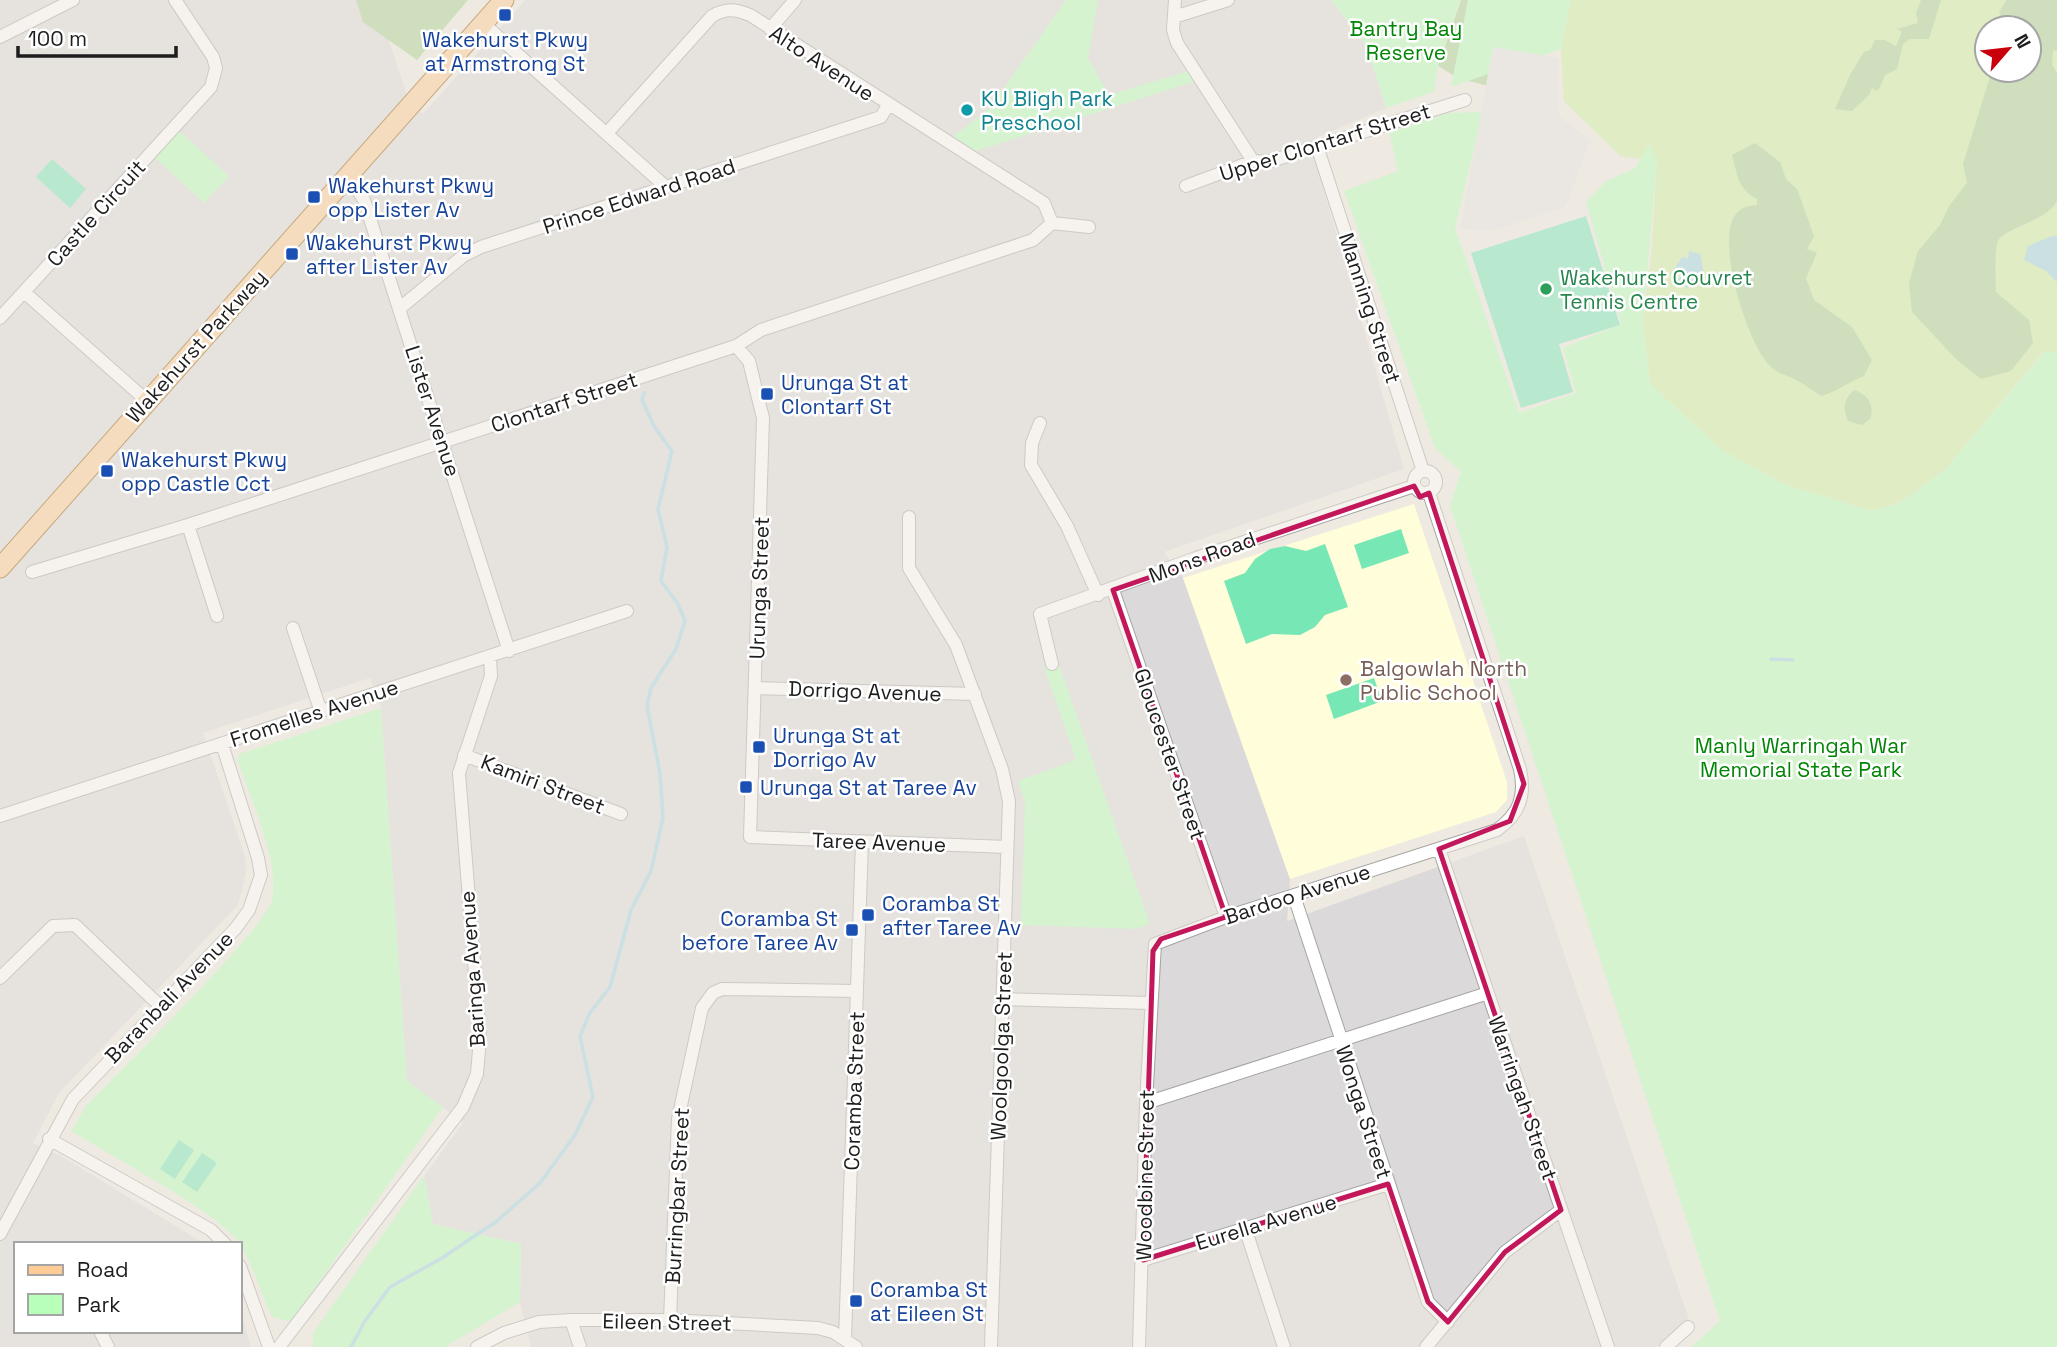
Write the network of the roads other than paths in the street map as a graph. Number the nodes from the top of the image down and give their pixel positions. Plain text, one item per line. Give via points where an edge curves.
1 (73, 0) edge
2 (175, 0) edge
3 (504, 0) edge
4 (795, 0) edge
5 (1175, 0) edge
6 (1228, 0) edge
7 (1174, 17) junction
8 (484, 24) junction
9 (770, 29) junction
10 (0, 37) edge
11 (1465, 100) dead end
12 (888, 105) junction
13 (607, 133) junction
14 (1317, 146) junction
15 (1253, 161) junction
16 (349, 176) junction
17 (1185, 186) dead end
18 (666, 187) junction
19 (1052, 223) junction
20 (1089, 227) dead end
21 (24, 292) junction
22 (400, 308) junction
23 (0, 318) edge
24 (736, 346) junction
25 (146, 400) junction
26 (1040, 423) dead end
27 (443, 441) junction
28 (1423, 471) junction
29 (1414, 486) junction
30 (1429, 493) junction
31 (909, 517) dead end
32 (188, 525) junction
33 (0, 568) edge
34 (32, 572) dead end
35 (1113, 590) junction
36 (1098, 595) junction
37 (627, 611) dead end
38 (217, 616) dead end
39 (293, 628) dead end
40 (509, 651) junction
41 (490, 656) junction
42 (1052, 664) dead end
43 (755, 688) junction
44 (975, 694) junction
45 (320, 709) junction
46 (222, 744) junction
47 (464, 755) junction
48 (621, 814) dead end
49 (0, 816) edge
50 (750, 837) joint
51 (862, 842) junction
52 (1007, 847) junction
53 (1439, 849) junction
54 (1294, 896) junction
55 (1226, 917) junction
56 (0, 978) edge
57 (857, 991) junction
58 (1488, 993) junction
59 (1002, 999) junction
60 (1150, 1003) junction
61 (159, 1005) junction
62 (1340, 1040) junction
63 (1146, 1103) junction
64 (49, 1139) junction
65 (1388, 1184) junction
66 (1561, 1210) junction
67 (1245, 1228) junction
68 (0, 1234) edge
69 (223, 1242) edge
70 (1143, 1260) junction
71 (242, 1272) edge
72 (571, 1320) junction
73 (670, 1320) junction
74 (1448, 1321) junction
75 (1688, 1327) dead end
76 (851, 1343) edge
77 (269, 1347) edge
78 (279, 1347) edge
79 (477, 1347) edge
80 (580, 1347) edge
81 (991, 1347) edge
82 (1139, 1347) edge
83 (1284, 1347) edge
84 (1426, 1347) edge
85 (1608, 1347) edge
86 (1666, 1347) edge

1 - 10 street
2 - 21 street, Castle Circuit via 213,57 216,68 211,87
3 - 8 main road, Wakehurst Parkway
4 - 9 street
5 - 7 street
6 - 7 street
7 - 15 street via 1177,43 1186,60
8 - 13 street
8 - 16 main road, Wakehurst Parkway
9 - 12 street, Alto Avenue
9 - 13 street, Alto Avenue via 738,10 712,16
11 - 14 street, Upper Clontarf Street
12 - 18 street, Prince Edward Road via 881,117
12 - 19 street, Alto Avenue via 1044,203
13 - 18 street
14 - 15 street, Upper Clontarf Street via 1268,162
14 - 28 street, Manning Street
15 - 17 street, Upper Clontarf Street
16 - 22 street, Lister Avenue via 364,200
16 - 25 main road, Wakehurst Parkway
18 - 22 street, Prince Edward Road via 481,247 463,256
19 - 20 street
19 - 24 street, Clontarf Street via 1033,240 761,330
21 - 23 street, Castle Circuit
21 - 25 street
22 - 27 street, Lister Avenue
24 - 27 street, Clontarf Street
24 - 43 street, Urunga Street via 749,361 764,418
25 - 33 main road, Wakehurst Parkway
26 - 36 street via 1032,443 1031,465 1067,526
27 - 32 street, Clontarf Street
27 - 40 street, Lister Avenue
28 - 29 street
28 - 30 street via 1436,480
29 - 30 street
29 - 35 street, Mons Road
30 - 53 street, Bardoo Avenue via 1524,785 1510,821 1497,830
31 - 44 street, Woolgoolga Street via 909,568 956,645
32 - 34 street, Clontarf Street
32 - 38 street
35 - 36 street, Mons Road
35 - 55 street, Gloucester Street
36 - 42 street, Mons Road via 1040,614
37 - 40 street, Fromelles Avenue
39 - 45 street
40 - 41 street, Fromelles Avenue
41 - 45 street, Fromelles Avenue
41 - 47 street, Baringa Avenue via 491,676
43 - 44 street, Dorrigo Avenue
43 - 50 street, Urunga Street
44 - 52 street, Woolgoolga Street via 1009,801
45 - 46 street, Fromelles Avenue
46 - 49 street, Fromelles Avenue
46 - 61 street, Baranbali Avenue via 261,875 236,928
47 - 48 street, Kamiri Street
47 - 78 street, Baringa Avenue via 459,773 480,1038 477,1074 463,1107
50 - 51 street, Taree Avenue
51 - 52 street, Taree Avenue
51 - 57 street, Coramba Street
52 - 59 street, Woolgoolga Street
53 - 54 street, Bardoo Avenue
53 - 58 street, Warringah Street
54 - 55 street, Bardoo Avenue
54 - 62 street, Wonga Street
55 - 60 street, Bardoo Avenue via 1155,944
56 - 61 street via 53,926 75,925
57 - 73 street, Burringbar Street via 722,989 702,1008 678,1119
57 - 76 street, Coramba Street
58 - 62 street
58 - 66 street, Warringah Street
59 - 60 street
59 - 81 street, Woolgoolga Street
60 - 63 street, Woodbine Street
61 - 64 street, Baranbali Avenue via 73,1099
62 - 63 street
62 - 65 street, Wonga Street
63 - 70 street, Woodbine Street
64 - 68 street, Baranbali Avenue
64 - 69 street via 211,1230
65 - 67 street, Eurella Avenue
65 - 74 street, Wonga Street via 1428,1302
66 - 74 street via 1505,1252
66 - 85 street, Warringah Street
67 - 70 street, Eurella Avenue
67 - 83 street
70 - 82 street, Woodbine Street
71 - 77 street
72 - 73 street, Eileen Street
72 - 79 street, Eileen Street via 539,1322
72 - 80 street
73 - 76 street, Eileen Street via 818,1328
74 - 84 street
75 - 86 street

